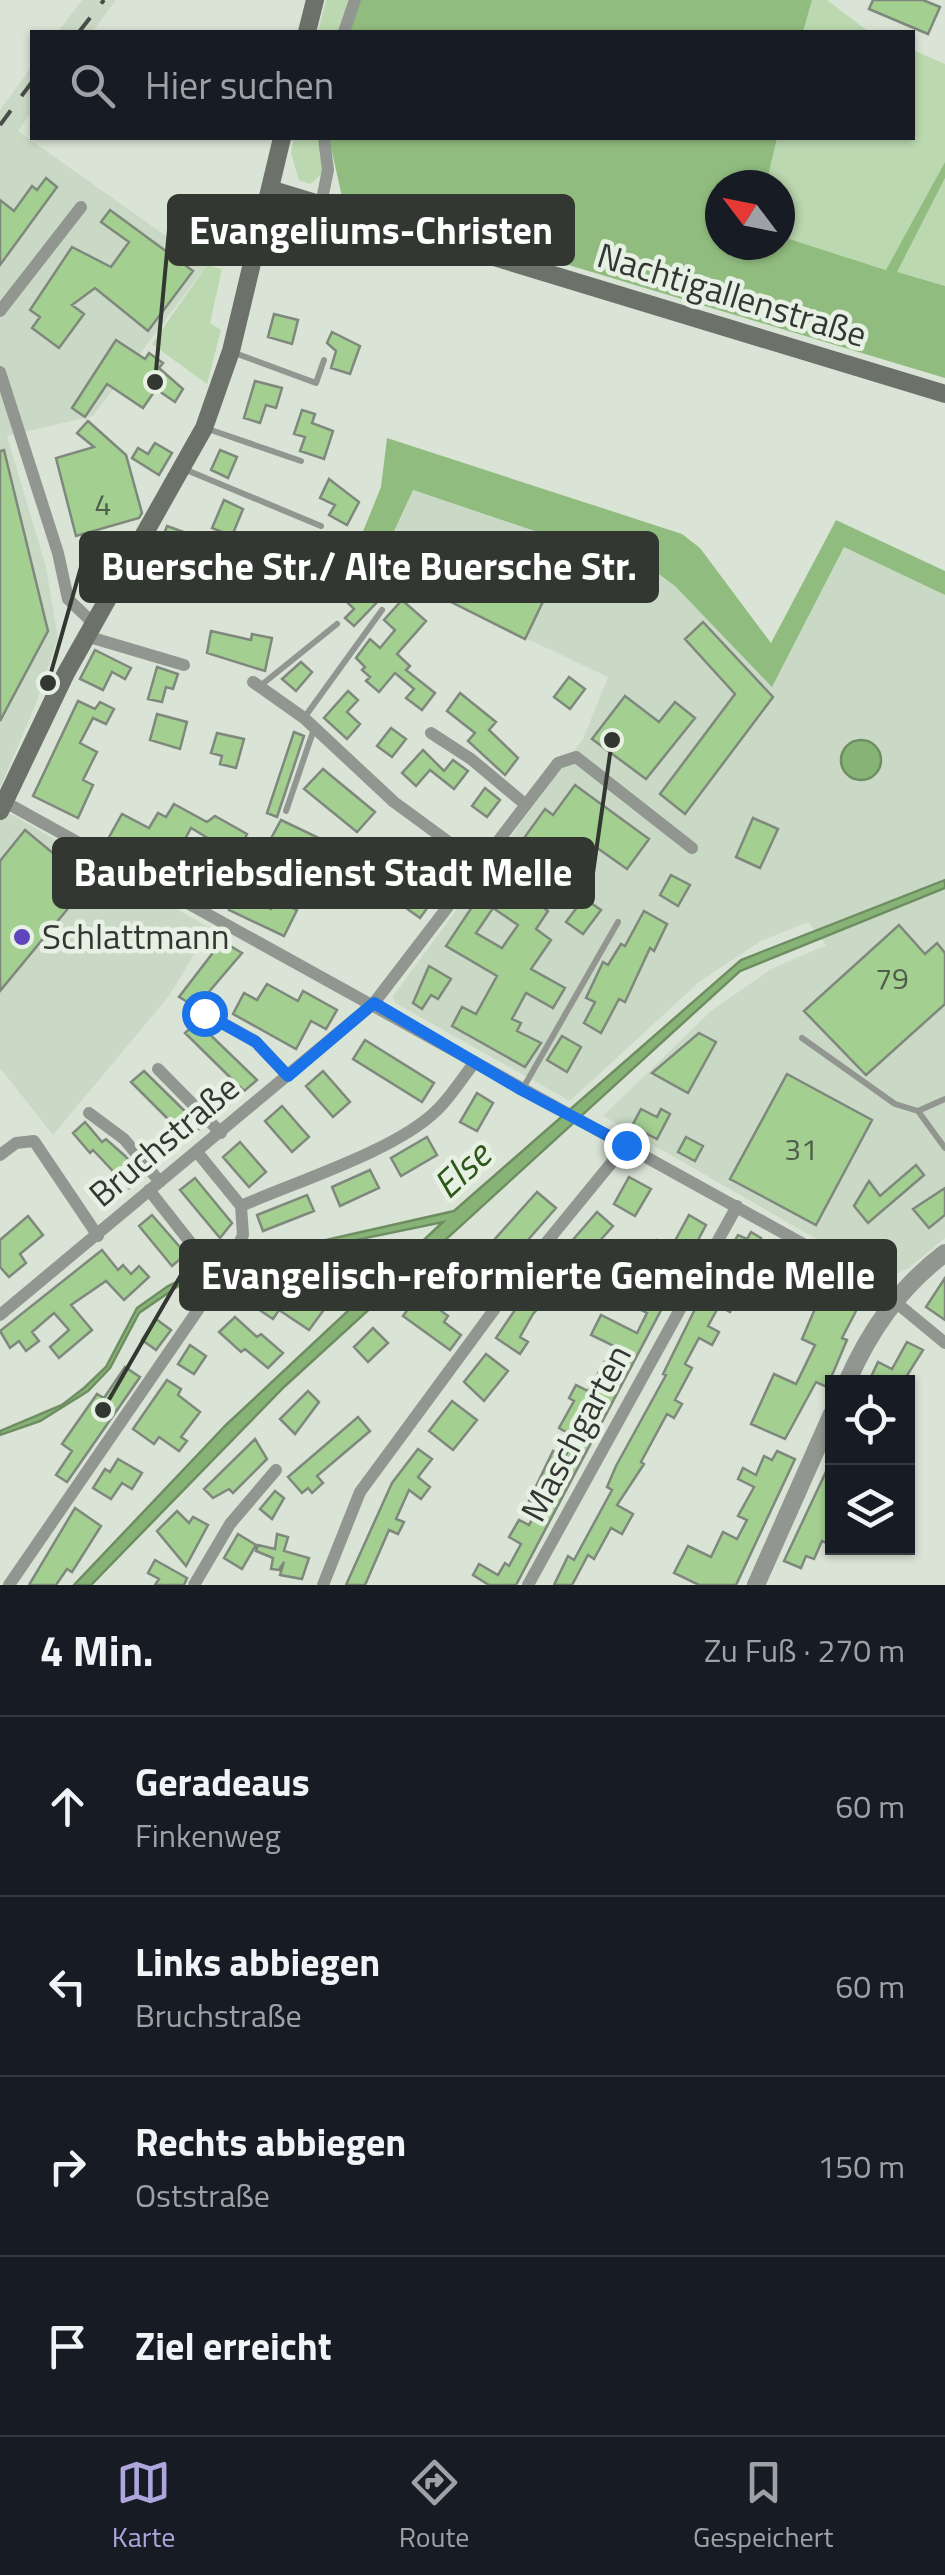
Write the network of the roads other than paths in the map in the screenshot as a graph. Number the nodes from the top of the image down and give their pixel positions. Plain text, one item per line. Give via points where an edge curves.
1 (314, 0) edge
2 (355, 0) edge
3 (307, 30) edge
4 (345, 30) edge
5 (282, 140) edge
6 (324, 140) edge
7 (270, 189) junction
8 (320, 204) junction
9 (81, 207) dead end
10 (0, 311) edge
11 (230, 351) junction
12 (324, 360) dead end
13 (0, 372) edge
14 (945, 394) edge
15 (204, 428) junction
16 (301, 461) dead end
17 (183, 469) junction
18 (321, 526) dead end
19 (382, 610) dead end
20 (337, 624) dead end
21 (90, 630) junction
22 (184, 665) dead end
23 (256, 684) joint
24 (304, 718) junction
25 (314, 729) junction
26 (431, 733) dead end
27 (526, 805) junction
28 (2, 806) edge
29 (286, 811) dead end
30 (692, 848) dead end
31 (480, 865) junction
32 (618, 922) dead end
33 (374, 1003) junction
34 (204, 1013) dead end
35 (802, 1038) dead end
36 (474, 1062) junction
37 (158, 1068) dead end
38 (288, 1076) junction
39 (522, 1090) junction
40 (945, 1099) edge
41 (918, 1111) junction
42 (89, 1113) dead end
43 (221, 1133) junction
44 (626, 1145) junction
45 (945, 1148) edge
46 (197, 1152) junction
47 (0, 1155) edge
48 (155, 1186) junction
49 (241, 1206) junction
50 (738, 1206) junction
51 (98, 1236) junction
52 (945, 1253) edge
53 (235, 1255) junction
54 (213, 1288) joint
55 (892, 1302) junction
56 (0, 1316) edge
57 (945, 1343) edge
58 (850, 1375) edge
59 (825, 1430) edge
60 (276, 1470) dead end
61 (9, 1585) edge
62 (194, 1585) edge
63 (323, 1585) edge
64 (528, 1585) edge
65 (756, 1585) edge

1 - 3 main road
2 - 4 street
5 - 7 main road
6 - 8 street via 328,170
7 - 8 main road, Nachtigallenstraße
7 - 11 main road
8 - 14 main road, Nachtigallenstraße
9 - 10 street
11 - 12 lane via 316,384
11 - 15 main road
13 - 21 street via 68,599
15 - 16 lane
15 - 17 main road
17 - 18 lane
17 - 21 main road
19 - 24 lane
20 - 23 lane
21 - 22 street
21 - 28 main road
23 - 24 street
24 - 25 street
25 - 29 lane
25 - 31 street via 394,802
26 - 27 street
27 - 30 street, Bruchstraße via 558,763 576,757
27 - 31 street, Bruchstraße
28 - 33 street
31 - 33 street, Bruchstraße
32 - 39 lane
33 - 36 street
33 - 38 street, Bruchstraße
34 - 38 street via 256,1042
35 - 41 lane via 895,1104
36 - 39 street
36 - 49 street via 435,1112 411,1127 357,1158
37 - 43 street
38 - 43 street, Bruchstraße
39 - 44 street
40 - 41 lane
41 - 45 lane
42 - 48 street via 124,1139
43 - 46 street, Bruchstraße
44 - 50 street
44 - 63 street via 519,1276 360,1492
46 - 48 street, Bruchstraße
46 - 49 street
47 - 51 street via 16,1143 34,1141
48 - 51 street, Bruchstraße
48 - 53 street via 201,1256
49 - 53 street
50 - 55 street via 870,1281
50 - 64 street, Maschgarten
51 - 56 street, Bruchstraße
52 - 55 street
53 - 54 lane
54 - 61 street
55 - 57 street
55 - 58 street
59 - 65 street
60 - 62 street via 230,1524

